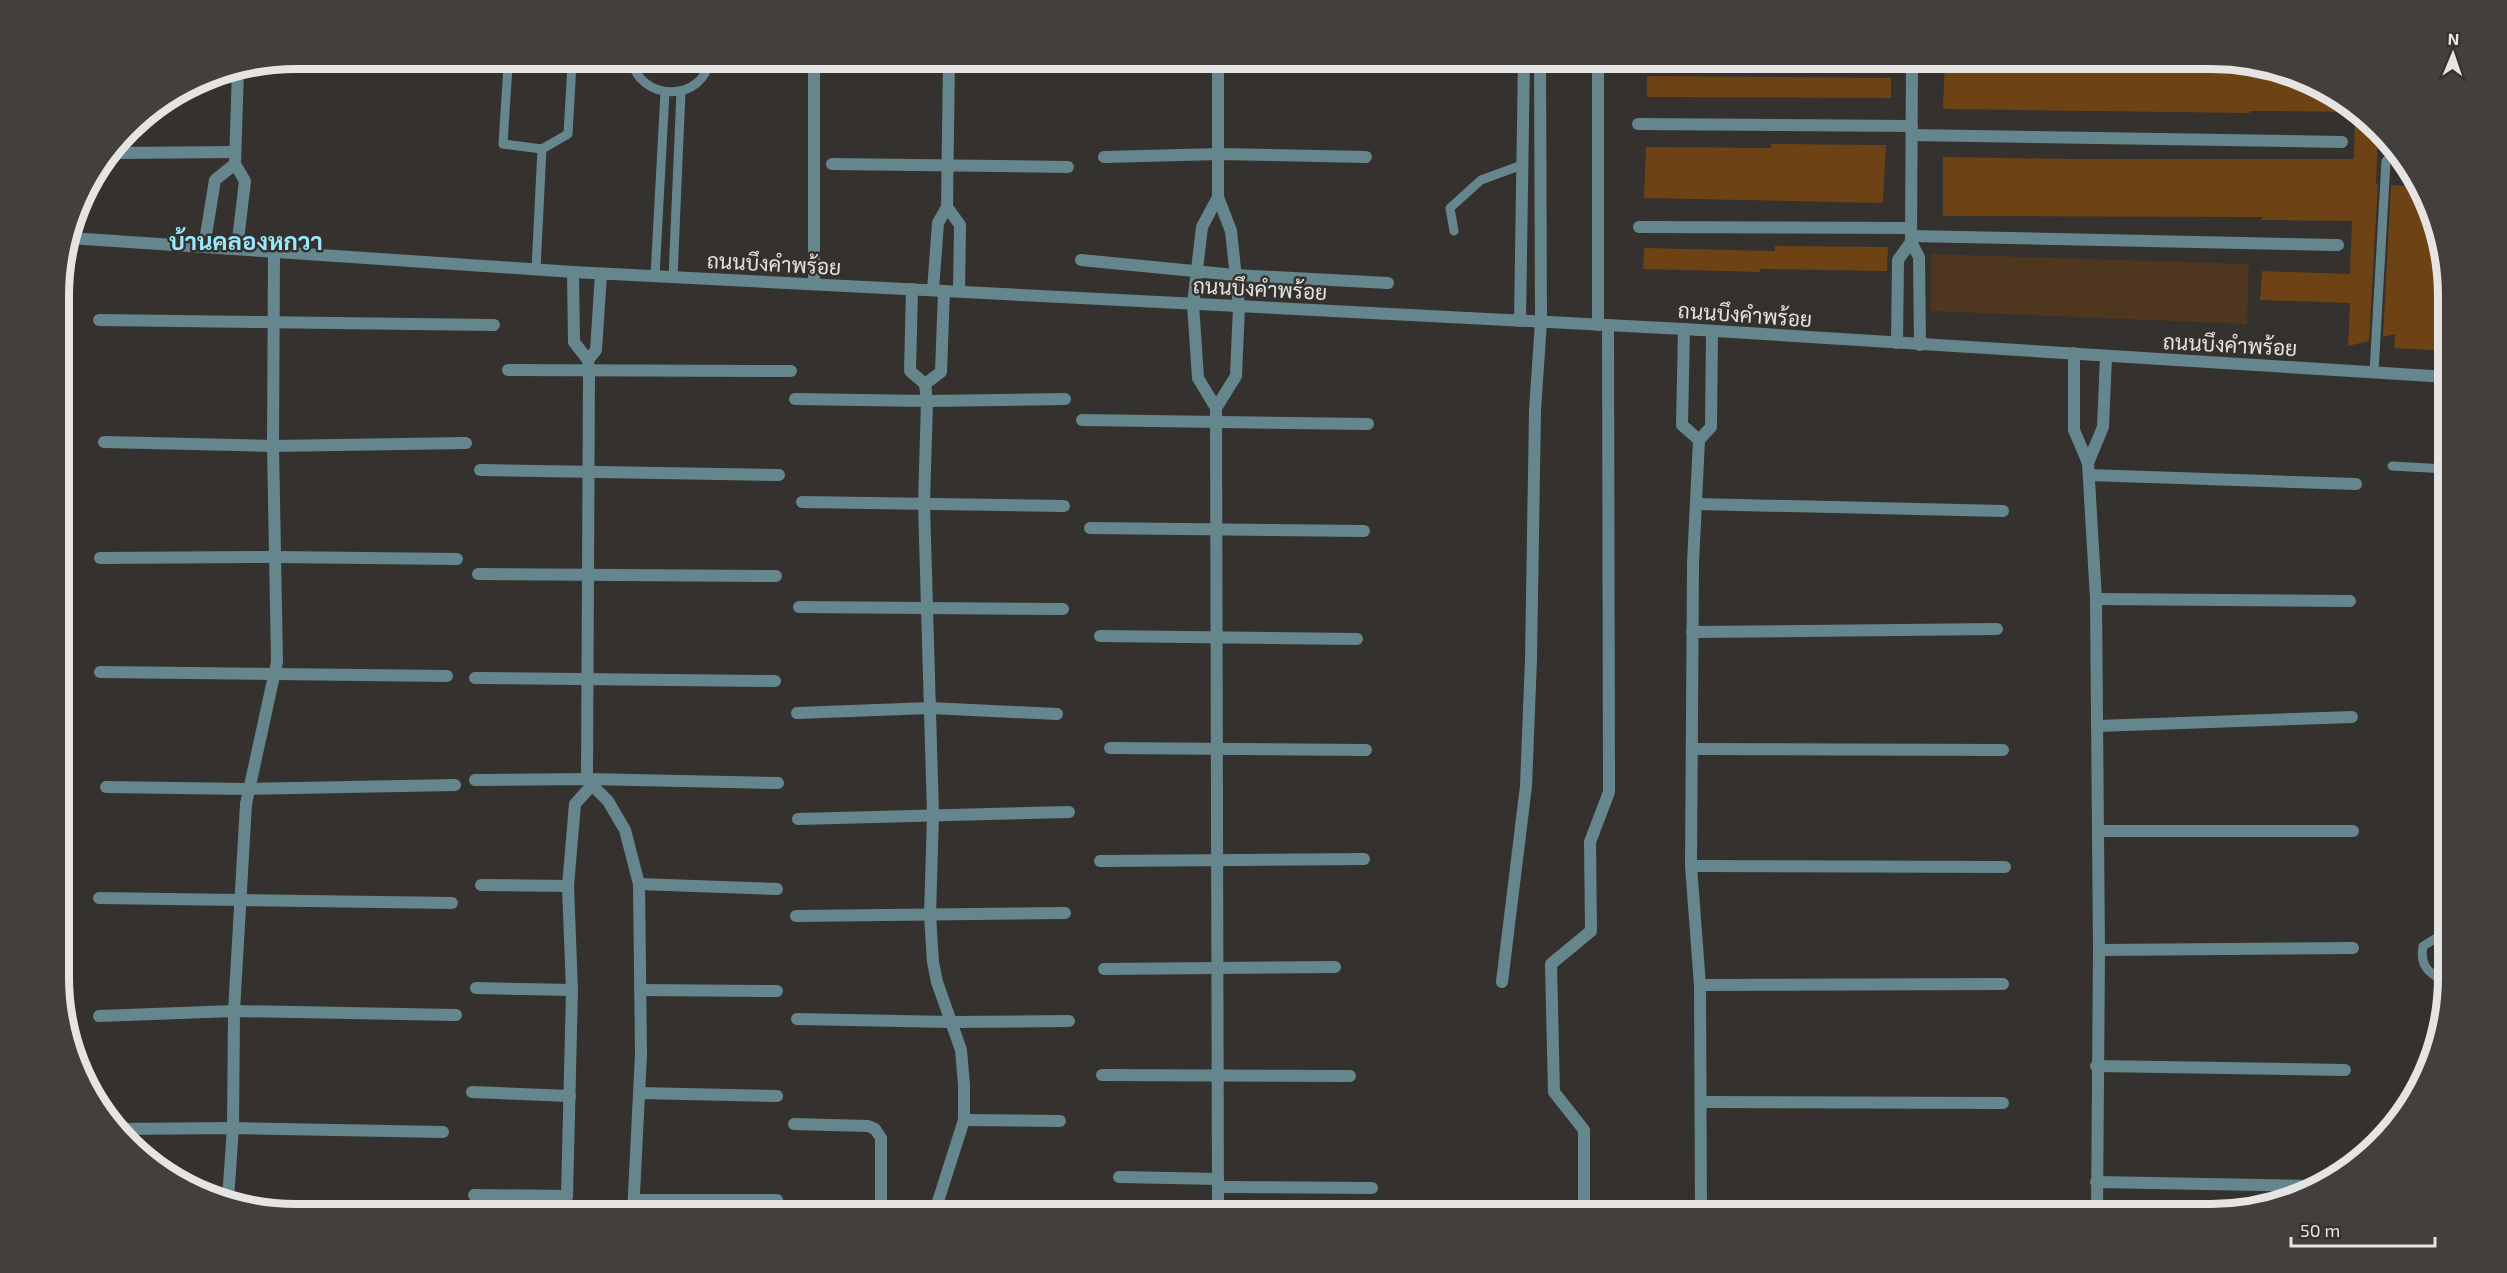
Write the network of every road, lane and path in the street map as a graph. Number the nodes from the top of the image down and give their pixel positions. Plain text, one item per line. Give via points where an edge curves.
1 (506, 69) edge
2 (572, 69) edge
3 (635, 69) edge
4 (706, 69) edge
5 (814, 69) edge
6 (949, 69) edge
7 (1218, 69) edge
8 (1524, 69) edge
9 (1540, 69) edge
10 (1598, 69) edge
11 (1912, 69) edge
12 (238, 77) edge
13 (665, 92) junction
14 (681, 92) junction
15 (1638, 124) dead end
16 (1912, 130) junction
17 (2342, 142) dead end
18 (542, 149) junction
19 (119, 153) dead end
20 (1220, 154) junction
21 (1104, 157) dead end
22 (1366, 157) dead end
23 (2390, 157) edge
24 (235, 158) junction
25 (832, 164) dead end
26 (947, 165) junction
27 (1522, 165) junction
28 (1068, 167) dead end
29 (1218, 197) junction
30 (947, 207) junction
31 (1639, 228) dead end
32 (1454, 231) dead end
33 (1911, 236) junction
34 (77, 238) edge
35 (2338, 245) dead end
36 (204, 247) junction
37 (237, 248) junction
38 (274, 250) junction
39 (1081, 260) dead end
40 (536, 268) junction
41 (1197, 271) junction
42 (573, 272) junction
43 (601, 274) junction
44 (1235, 275) junction
45 (655, 276) junction
46 (673, 278) junction
47 (1388, 283) dead end
48 (814, 284) junction
49 (912, 289) junction
50 (938, 290) junction
51 (959, 291) junction
52 (1193, 304) junction
53 (1239, 306) junction
54 (99, 320) dead end
55 (1520, 321) junction
56 (273, 322) junction
57 (1541, 322) junction
58 (494, 325) dead end
59 (1603, 325) junction
60 (1684, 329) junction
61 (1712, 331) junction
62 (1897, 343) junction
63 (1920, 345) junction
64 (2074, 353) junction
65 (2106, 356) junction
66 (588, 365) junction
67 (508, 370) dead end
68 (791, 371) dead end
69 (2374, 372) junction
70 (2438, 376) edge
71 (925, 384) junction
72 (795, 399) dead end
73 (1065, 399) dead end
74 (927, 401) junction
75 (1216, 408) junction
76 (1082, 420) dead end
77 (1216, 422) junction
78 (1368, 424) dead end
79 (1699, 440) junction
80 (104, 442) dead end
81 (466, 443) dead end
82 (273, 446) junction
83 (2392, 466) dead end
84 (2089, 469) junction
85 (2438, 469) edge
86 (480, 471) dead end
87 (589, 472) junction
88 (779, 475) dead end
89 (2356, 484) dead end
90 (802, 502) dead end
91 (924, 504) junction
92 (1696, 504) junction
93 (1064, 507) dead end
94 (2003, 511) dead end
95 (1090, 528) dead end
96 (1216, 529) junction
97 (1364, 531) dead end
98 (275, 557) junction
99 (100, 558) dead end
100 (457, 559) dead end
101 (478, 574) dead end
102 (588, 575) junction
103 (776, 576) dead end
104 (2097, 599) junction
105 (2350, 601) dead end
106 (799, 607) dead end
107 (927, 608) junction
108 (1063, 609) dead end
109 (1997, 629) dead end
110 (1692, 632) junction
111 (1100, 636) dead end
112 (1217, 639) junction
113 (1357, 639) dead end
114 (100, 672) dead end
115 (274, 675) junction
116 (447, 676) dead end
117 (475, 678) dead end
118 (588, 680) junction
119 (775, 681) dead end
120 (930, 708) junction
121 (797, 714) dead end
122 (1057, 714) dead end
123 (2352, 717) dead end
124 (2097, 726) junction
125 (1110, 748) dead end
126 (1217, 748) junction
127 (1366, 750) dead end
128 (1692, 750) junction
129 (2003, 750) dead end
130 (475, 780) dead end
131 (589, 782) junction
132 (778, 783) dead end
133 (455, 785) dead end
134 (106, 787) dead end
135 (248, 789) junction
136 (1069, 812) dead end
137 (933, 815) junction
138 (798, 819) dead end
139 (2098, 831) junction
140 (2352, 831) dead end
141 (1364, 859) dead end
142 (1217, 860) junction
143 (1100, 861) dead end
144 (1691, 866) junction
145 (2005, 867) dead end
146 (639, 884) junction
147 (481, 885) dead end
148 (568, 885) junction
149 (777, 889) dead end
150 (99, 898) dead end
151 (240, 901) junction
152 (452, 903) dead end
153 (1065, 913) dead end
154 (930, 915) junction
155 (796, 916) dead end
156 (2438, 937) edge
157 (2353, 948) dead end
158 (2098, 950) junction
159 (1335, 967) dead end
160 (1218, 968) junction
161 (1104, 969) dead end
162 (2438, 978) edge
163 (1502, 982) dead end
164 (2003, 984) dead end
165 (1700, 985) junction
166 (476, 988) dead end
167 (572, 990) junction
168 (640, 990) junction
169 (777, 991) dead end
170 (234, 1011) junction
171 (456, 1015) dead end
172 (99, 1016) dead end
173 (797, 1018) dead end
174 (1069, 1021) dead end
175 (952, 1022) junction
176 (2096, 1066) junction
177 (2345, 1070) dead end
178 (1102, 1075) dead end
179 (1218, 1075) junction
180 (1350, 1076) dead end
181 (472, 1092) dead end
182 (640, 1093) junction
183 (570, 1096) junction
184 (777, 1096) dead end
185 (1701, 1102) junction
186 (2003, 1103) dead end
187 (964, 1120) junction
188 (1060, 1121) dead end
189 (794, 1124) dead end
190 (232, 1128) junction
191 (127, 1129) edge
192 (443, 1132) dead end
193 (1119, 1177) dead end
194 (2096, 1182) junction
195 (1218, 1183) junction
196 (2301, 1186) edge
197 (1372, 1188) dead end
198 (228, 1194) edge
199 (474, 1195) dead end
200 (567, 1196) junction
201 (635, 1200) junction
202 (777, 1200) dead end
203 (565, 1204) edge
204 (634, 1204) edge
205 (881, 1204) edge
206 (937, 1204) edge
207 (1218, 1204) edge
208 (1584, 1204) edge
209 (1701, 1204) edge
210 (2097, 1204) edge

1 - 18 lane via 503,144
2 - 18 lane via 568,134
3 - 13 lane via 642,81
4 - 14 lane via 699,81
5 - 48 street
6 - 26 street
7 - 20 street
8 - 27 street
9 - 57 street
10 - 59 street
11 - 16 street
12 - 24 street
13 - 14 lane
13 - 45 lane
14 - 46 lane
15 - 16 street
16 - 17 street
16 - 33 street
18 - 40 lane
19 - 24 street
20 - 21 street
20 - 22 street
20 - 29 street
23 - 69 lane via 2386,161
24 - 36 street via 215,180
24 - 37 street via 245,181
25 - 26 street
26 - 28 street
26 - 30 street
27 - 32 lane via 1481,180 1450,207
27 - 55 street
29 - 41 street via 1202,226
29 - 44 street via 1231,231
30 - 50 street via 938,223
30 - 51 street via 960,225
31 - 33 street
33 - 35 street
33 - 62 street via 1898,260
33 - 63 street via 1919,257
34 - 36 street, ถนนบึงคำพร้อย
36 - 37 street, ถนนบึงคำพร้อย
37 - 38 street, ถนนบึงคำพร้อย
38 - 40 street, ถนนบึงคำพร้อย
38 - 56 street
39 - 41 street
40 - 42 street, ถนนบึงคำพร้อย
41 - 44 street
41 - 52 street
42 - 43 street, ถนนบึงคำพร้อย
42 - 66 street via 573,342
43 - 45 street, ถนนบึงคำพร้อย
43 - 66 street via 596,350
44 - 47 street
44 - 53 street
45 - 46 street, ถนนบึงคำพร้อย
46 - 48 street, ถนนบึงคำพร้อย
48 - 49 street, ถนนบึงคำพร้อย
49 - 50 street, ถนนบึงคำพร้อย
49 - 71 street via 910,371
50 - 51 street, ถนนบึงคำพร้อย
50 - 71 street via 941,372
51 - 52 street, ถนนบึงคำพร้อย
52 - 53 street, ถนนบึงคำพร้อย
52 - 75 street via 1198,378
53 - 55 street, ถนนบึงคำพร้อย
53 - 75 street via 1236,376
54 - 56 street
55 - 57 street, ถนนบึงคำพร้อย
56 - 58 street
56 - 82 street
57 - 59 street, ถนนบึงคำพร้อย
57 - 163 street via 1535,410 1526,786
59 - 60 street, ถนนบึงคำพร้อย
59 - 208 street via 1609,792 1590,842 1591,931 1551,964 1554,1092 1584,1130
60 - 61 street, ถนนบึงคำพร้อย
60 - 79 street via 1682,425
61 - 62 street, ถนนบึงคำพร้อย
61 - 79 street via 1711,427
62 - 63 street, ถนนบึงคำพร้อย
63 - 64 street, ถนนบึงคำพร้อย
64 - 65 street, ถนนบึงคำพร้อย
64 - 84 street via 2074,430
65 - 69 street, ถนนบึงคำพร้อย
65 - 84 street via 2103,427
66 - 67 street
66 - 68 street
66 - 87 street
69 - 70 street, ถนนบึงคำพร้อย
71 - 74 street
72 - 74 street
73 - 74 street
74 - 91 street
75 - 77 street
76 - 77 street
77 - 78 street
77 - 96 street
79 - 92 street
80 - 82 street
81 - 82 street
82 - 98 street
83 - 85 lane
84 - 89 street
84 - 104 street
86 - 87 street
87 - 88 street
87 - 102 street
90 - 91 street
91 - 93 street
91 - 107 street
92 - 94 street
92 - 110 street
95 - 96 street
96 - 97 street
96 - 112 street
98 - 99 street
98 - 100 street
98 - 115 street
101 - 102 street
102 - 103 street
102 - 118 street
104 - 105 street
104 - 124 street
106 - 107 street
107 - 108 street
107 - 120 street
109 - 110 street
110 - 128 street
111 - 112 street
112 - 113 street
112 - 126 street
114 - 115 street
115 - 116 street
115 - 135 street
117 - 118 street
118 - 119 street
118 - 131 street
120 - 121 street
120 - 122 street
120 - 137 street
123 - 124 street
124 - 139 street
125 - 126 street
126 - 127 street
126 - 142 street
128 - 129 street
128 - 144 street
130 - 131 street
131 - 132 street
131 - 146 street via 608,801 625,830
131 - 148 street via 575,804
133 - 135 street
134 - 135 street
135 - 151 street
136 - 137 street
137 - 138 street
137 - 154 street
139 - 140 street
139 - 158 street
141 - 142 street
142 - 143 street
142 - 160 street
144 - 145 street
144 - 165 street
146 - 149 street
146 - 168 street
147 - 148 street
148 - 167 street
150 - 151 street
151 - 152 street
151 - 170 street
153 - 154 street
154 - 155 street
154 - 175 street via 936,982
156 - 162 lane via 2423,946 2421,956 2422,964
157 - 158 street
158 - 176 street
159 - 160 street
160 - 161 street
160 - 179 street
164 - 165 street
165 - 185 street
166 - 167 street
167 - 183 street
168 - 169 street
168 - 182 street
170 - 171 street
170 - 172 street
170 - 190 street
173 - 175 street
174 - 175 street
175 - 187 street via 961,1050
176 - 177 street
176 - 194 street
178 - 179 street
179 - 180 street
179 - 195 street
181 - 183 street
182 - 184 street
182 - 201 street
183 - 200 street
185 - 186 street
185 - 209 street
187 - 188 street
187 - 206 street
189 - 205 street via 875,1129 881,1138
190 - 191 street
190 - 192 street
190 - 198 street
193 - 195 street
194 - 196 street
194 - 210 street
195 - 197 street
195 - 207 street
199 - 200 street
200 - 203 street
201 - 202 street
201 - 204 street

